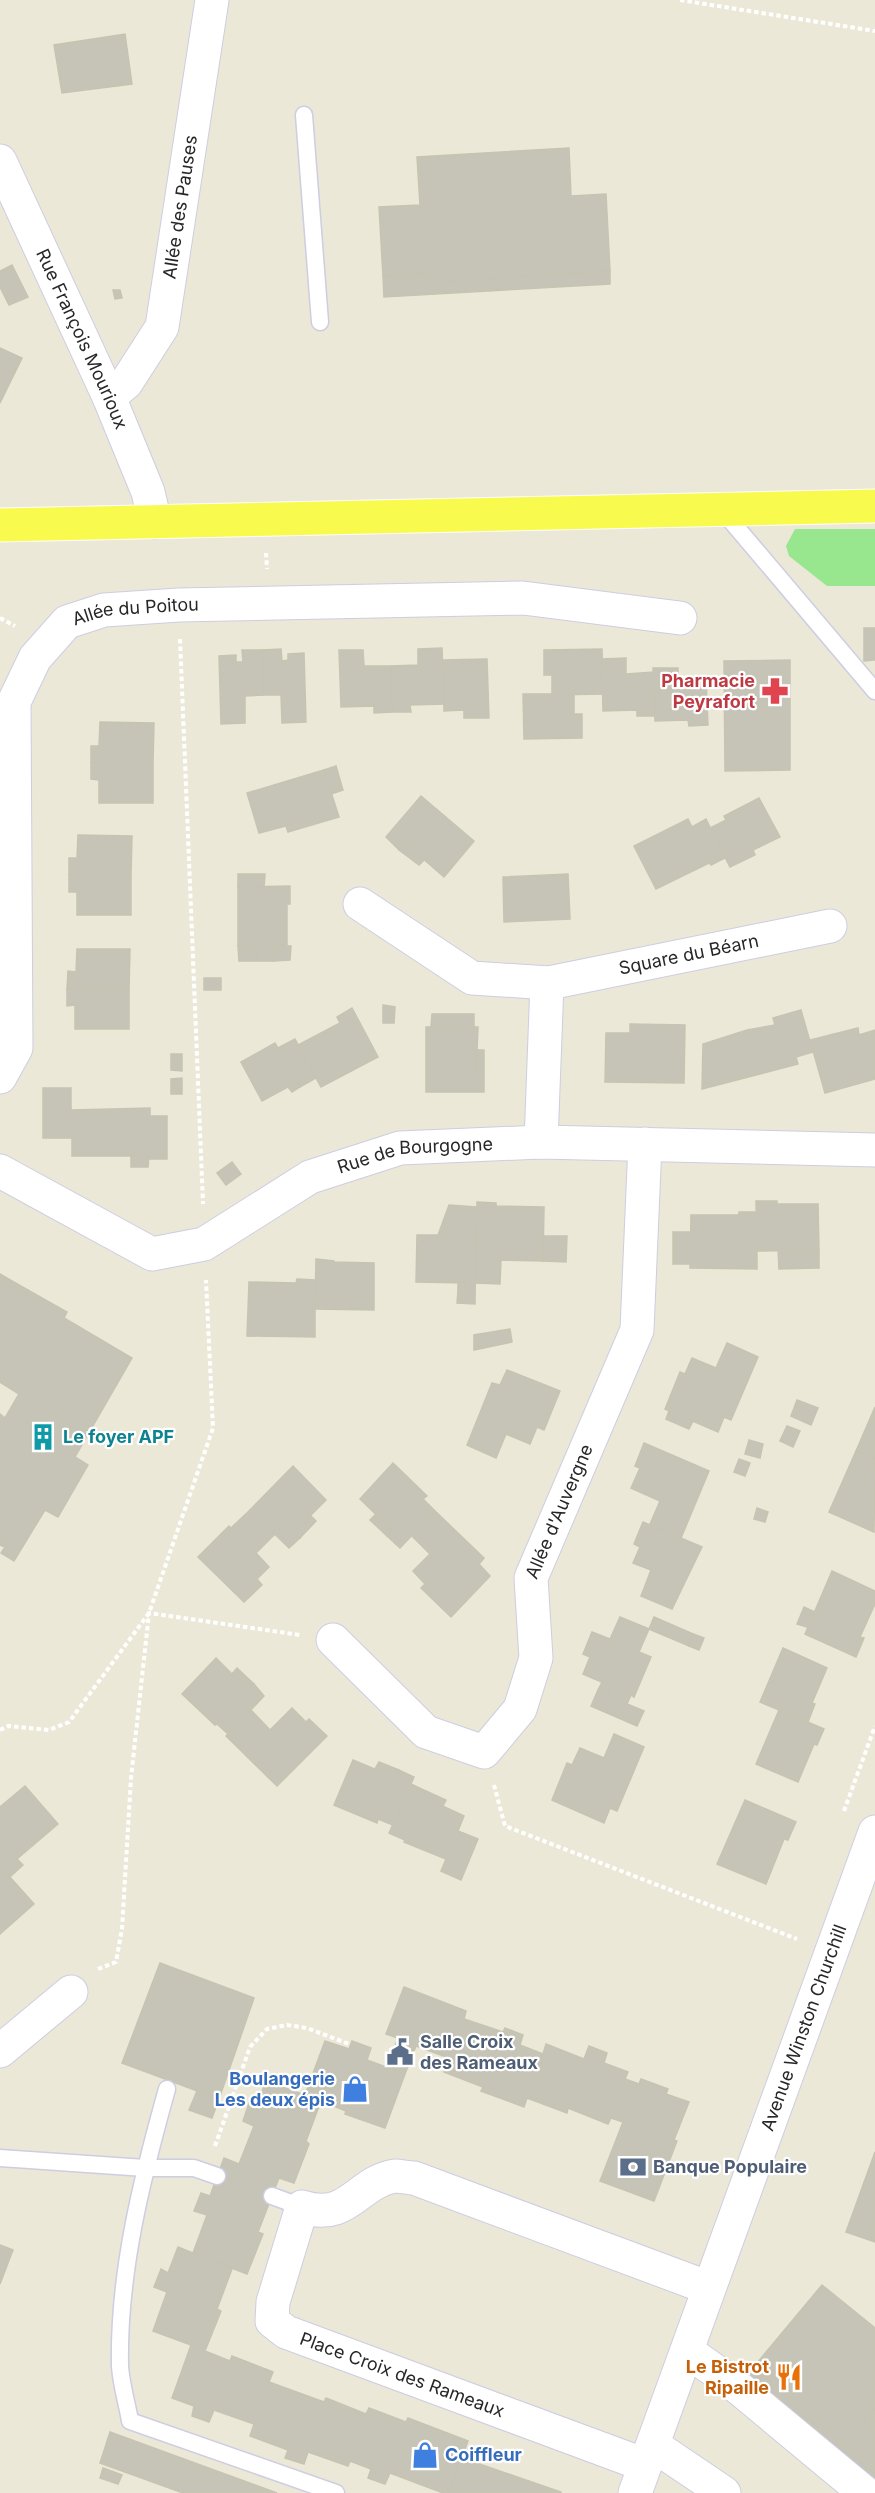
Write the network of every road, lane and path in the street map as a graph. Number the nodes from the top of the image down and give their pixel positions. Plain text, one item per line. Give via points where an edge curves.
1 (212, 0) edge
2 (680, 0) edge
3 (875, 31) edge
4 (304, 116) dead end
5 (0, 161) edge
6 (320, 322) dead end
7 (109, 397) junction
8 (875, 506) edge
9 (720, 509) junction
10 (265, 519) junction
11 (155, 522) junction
12 (0, 525) edge
13 (268, 603) junction
14 (179, 605) junction
15 (680, 618) dead end
16 (875, 691) edge
17 (360, 904) dead end
18 (830, 926) dead end
19 (8, 954) edge
20 (547, 983) junction
21 (0, 1077) edge
22 (541, 1142) junction
23 (645, 1144) junction
24 (875, 1150) edge
25 (0, 1171) edge
26 (204, 1244) junction
27 (149, 1613) junction
28 (333, 1640) joint
29 (0, 1730) edge
30 (484, 1752) junction
31 (875, 1832) edge
32 (831, 1952) junction
33 (71, 1992) joint
34 (349, 2044) dead end
35 (0, 2051) edge
36 (167, 2089) dead end
37 (0, 2158) edge
38 (145, 2168) junction
39 (212, 2174) joint
40 (272, 2196) dead end
41 (302, 2207) junction
42 (709, 2288) junction
43 (687, 2351) junction
44 (644, 2467) edge
45 (336, 2493) edge
46 (724, 2493) edge
47 (865, 2493) edge

1 - 7 street, Allée des Pauses via 162,327 126,383
2 - 3 path
4 - 6 lane
5 - 7 street, Rue François Mourioux
7 - 11 street, Rue François Mourioux via 148,492
8 - 9 main road
9 - 10 main road
9 - 16 lane
10 - 11 main road
10 - 13 path
11 - 12 main road
13 - 14 street, Allée du Poitou
13 - 15 street, Allée du Poitou via 523,598
14 - 19 street, Allée du Poitou via 104,610 67,622 35,658 14,702
14 - 26 path
17 - 20 street, Square du Béarn via 472,978
18 - 20 street, Square du Béarn
19 - 21 street, Allée du Poitou via 16,1048
20 - 22 street
22 - 23 street, Rue de Bourgogne
22 - 26 street, Rue de Bourgogne via 400,1148 310,1177
23 - 24 street, Rue de Bourgogne
23 - 30 street, Allée d'Auvergne via 637,1330 531,1578 536,1658 520,1709
25 - 26 street, Rue de Bourgogne via 152,1254
26 - 27 path via 213,1428
27 - 28 path
27 - 29 path via 69,1722 49,1730 8,1726
27 - 33 path via 116,1962 92,1972
28 - 30 street via 426,1732
30 - 32 path via 505,1826
31 - 32 street, Avenue Winston Churchill
32 - 42 street, Avenue Winston Churchill
33 - 35 street
34 - 39 path via 307,2028 287,2025 267,2029 250,2047
36 - 38 lane
37 - 38 lane
38 - 39 lane via 194,2168
38 - 45 lane via 123,2291 120,2368 130,2421
40 - 41 lane
41 - 42 street via 325,2212 382,2180 397,2176 414,2178
41 - 44 street, Place Croix des Rameaux via 273,2302 272,2321 286,2332
42 - 43 street, Avenue Winston Churchill
43 - 44 street, Avenue Winston Churchill
43 - 47 street via 735,2385
44 - 46 street

